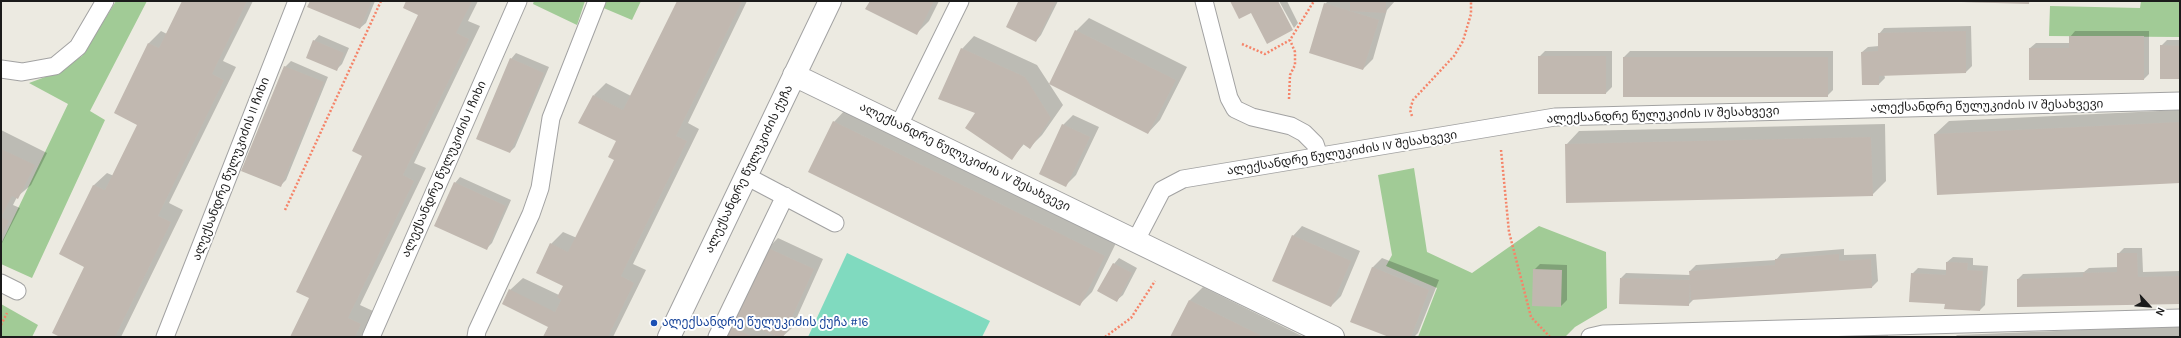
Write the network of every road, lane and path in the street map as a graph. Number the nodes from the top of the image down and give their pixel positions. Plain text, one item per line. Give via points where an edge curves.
1 (105, 1) edge
2 (297, 1) edge
3 (380, 1) edge
4 (518, 1) edge
5 (597, 1) edge
6 (830, 1) edge
7 (960, 1) edge
8 (1204, 1) edge
9 (1314, 1) edge
10 (1471, 1) edge
11 (1239, 38) dead end
12 (1290, 40) junction
13 (1, 69) edge
14 (794, 74) junction
15 (2180, 101) edge
16 (899, 125) junction
17 (1499, 127) junction
18 (1302, 132) junction
19 (1419, 140) junction
20 (1319, 156) junction
21 (746, 176) junction
22 (785, 196) junction
23 (285, 210) dead end
24 (836, 223) dead end
25 (1136, 240) junction
26 (1170, 257) junction
27 (1, 283) edge
28 (17, 291) dead end
29 (2180, 318) edge
30 (165, 337) edge
31 (371, 337) edge
32 (476, 337) edge
33 (669, 337) edge
34 (717, 337) edge
35 (1106, 337) edge
36 (1332, 337) edge
37 (1550, 337) edge
38 (1590, 337) edge

1 - 13 lane via 78,48 55,66 22,72
2 - 30 lane, ალექსანდრე წულუკიძის II ჩიხი
3 - 23 path
4 - 31 lane, ალექსანდრე წულუკიძის I ჩიხი
5 - 32 lane via 551,118 540,188 531,214 476,331
6 - 14 street, ალექსანდრე წულუკიძის ქუჩა
7 - 16 lane
8 - 18 lane via 1229,98 1235,110 1252,117 1291,126
9 - 12 path
10 - 19 path via 1471,14 1463,41 1454,56 1413,100 1410,110
11 - 12 path via 1242,45 1265,54
12 - 18 path via 1295,52 1288,97
14 - 16 street, ალექსანდრე წულუკიძის IV შესახვევი
14 - 21 street, ალექსანდრე წულუკიძის ქუჩა
15 - 17 lane, ალექსანდრე წულუკიძის IV შესახვევი via 1580,116 1555,117
16 - 25 street, ალექსანდრე წულუკიძის IV შესახვევი
17 - 19 lane, ალექსანდრე წულუკიძის IV შესახვევი
17 - 37 path via 1510,232 1531,317
18 - 20 lane via 1315,144
19 - 20 lane, ალექსანდრე წულუკიძის IV შესახვევი
20 - 25 lane, ალექსანდრე წულუკიძის IV შესახვევი via 1183,179 1162,190
21 - 22 lane
21 - 33 street, ალექსანდრე წულუკიძის ქუჩა
22 - 24 lane
22 - 34 lane
25 - 26 street, ალექსანდრე წულუკიძის IV შესახვევი
26 - 35 path via 1131,318
26 - 36 street, ალექსანდრე წულუკიძის IV შესახვევი
27 - 28 lane
29 - 38 lane via 1603,334

